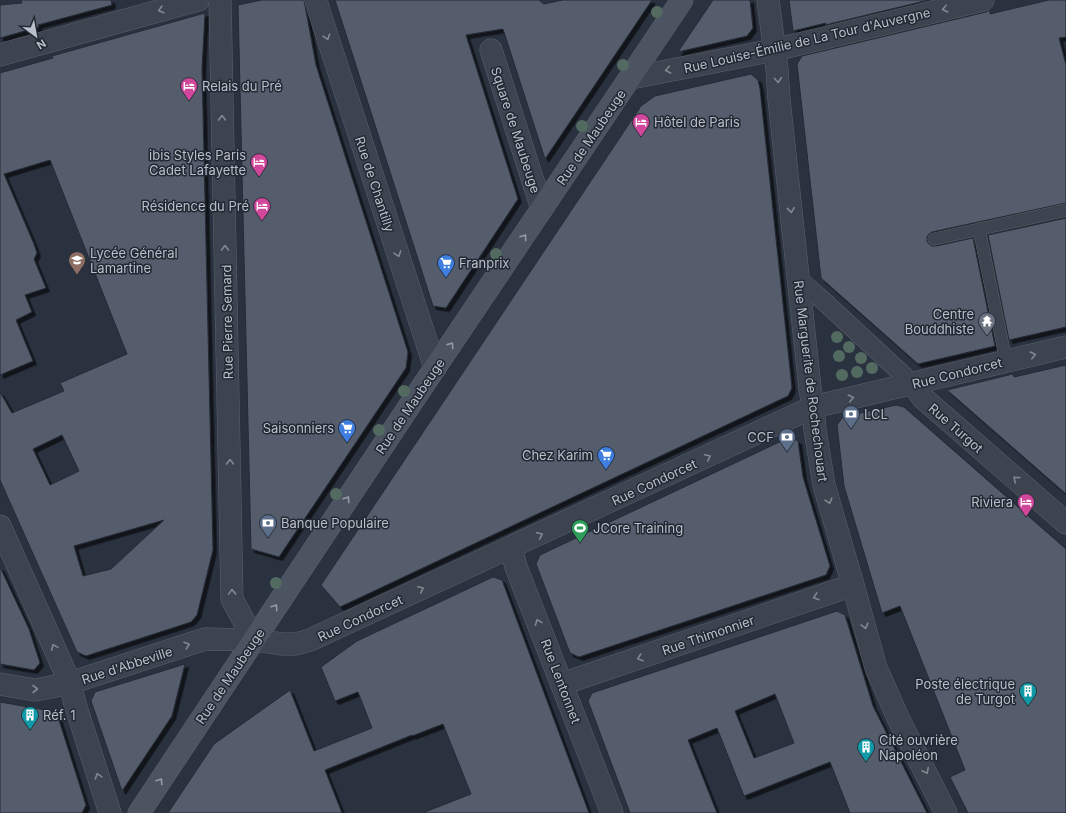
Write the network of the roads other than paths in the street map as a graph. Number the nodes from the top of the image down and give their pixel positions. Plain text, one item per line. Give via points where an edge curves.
1 (198, 0) edge
2 (220, 0) edge
3 (316, 0) edge
4 (682, 0) edge
5 (768, 0) edge
6 (983, 0) edge
7 (490, 50) dead end
8 (774, 50) junction
9 (0, 55) edge
10 (631, 78) junction
11 (542, 209) junction
12 (1066, 210) edge
13 (979, 229) junction
14 (934, 239) dead end
15 (798, 279) junction
16 (1066, 347) edge
17 (1006, 361) junction
18 (435, 368) junction
19 (913, 384) junction
20 (813, 407) junction
21 (1066, 524) edge
22 (0, 526) edge
23 (511, 548) junction
24 (853, 585) junction
25 (254, 640) junction
26 (70, 683) junction
27 (0, 684) edge
28 (562, 684) junction
29 (110, 813) edge
30 (139, 813) edge
31 (612, 813) edge
32 (946, 813) edge

1 -> 9 street
25 -> 2 street, Rue Pierre Semard via 232,599
3 -> 18 street, Rue de Chantilly
4 - 10 main road, Rue de Maubeuge
5 - 8 street, Rue Marguerite de Rochechouart
6 -> 8 street, Rue Louise-Émilie de La Tour d'Auvergne
7 - 11 street, Square de Maubeuge
8 -> 10 street, Rue Louise-Émilie de La Tour d'Auvergne
8 -> 15 street, Rue Marguerite de Rochechouart
10 - 11 main road, Rue de Maubeuge
18 -> 11 main road, Rue de Maubeuge
12 - 13 lane
13 - 14 lane
13 - 17 lane
15 - 19 street, Rue Turgot
15 - 20 street, Rue Marguerite de Rochechouart
17 -> 16 street, Rue Condorcet
17 - 19 street, Rue Condorcet
25 -> 18 main road, Rue de Maubeuge
20 -> 19 street, Rue Condorcet
21 -> 19 street, Rue Turgot via 923,398
23 -> 20 street, Rue Condorcet
20 -> 24 street, Rue Marguerite de Rochechouart via 824,485
26 -> 22 street
25 -> 23 street, Rue Condorcet via 282,644 310,640
28 -> 23 street, Rue Lentonnet
24 -> 28 street, Rue Thimonnier
24 -> 32 street, Rue Marguerite de Rochechouart via 876,668
26 -> 25 street, Rue d'Abbeville via 205,639
30 -> 25 main road, Rue de Maubeuge
27 -> 26 street, Rue d'Abbeville via 36,690
29 -> 26 street
28 - 31 street, Rue Lentonnet

